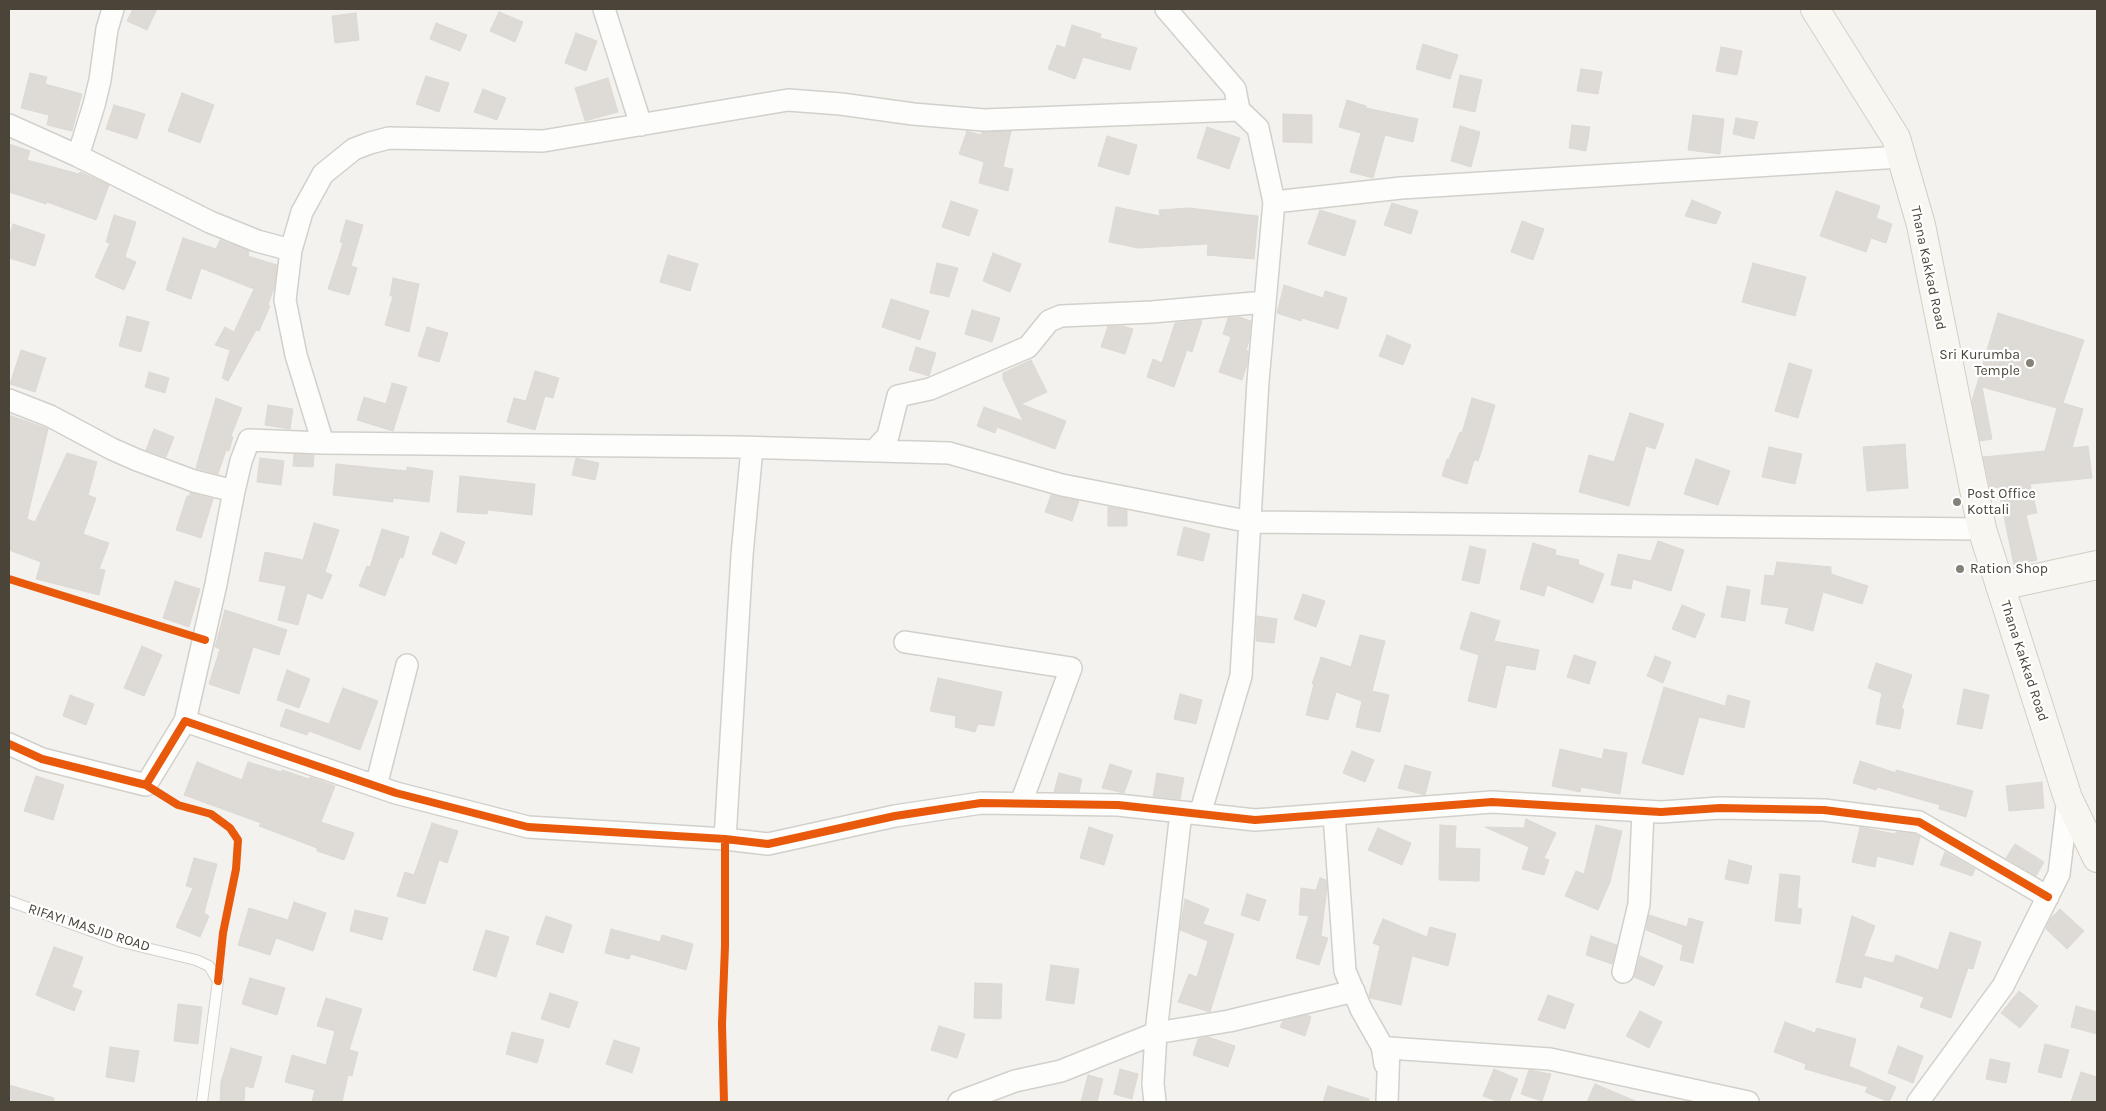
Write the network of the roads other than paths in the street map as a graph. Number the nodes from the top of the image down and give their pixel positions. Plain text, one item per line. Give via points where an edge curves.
1 (113, 9) edge
2 (604, 9) edge
3 (1166, 9) edge
4 (1816, 9) edge
5 (1240, 110) junction
6 (641, 125) junction
7 (9, 126) edge
8 (78, 156) junction
9 (1901, 156) junction
10 (1274, 202) junction
11 (291, 250) junction
12 (1265, 302) junction
13 (9, 400) edge
14 (323, 442) junction
15 (752, 448) junction
16 (874, 451) junction
17 (234, 491) junction
18 (1250, 522) junction
19 (1982, 529) junction
20 (2097, 565) edge
21 (2000, 586) junction
22 (905, 642) dead end
23 (407, 665) dead end
24 (185, 721) junction
25 (9, 744) edge
26 (376, 786) junction
27 (2068, 798) junction
28 (1021, 804) junction
29 (1643, 811) junction
30 (1190, 813) junction
31 (1334, 814) junction
32 (725, 839) junction
33 (2097, 858) edge
34 (2048, 896) junction
35 (9, 901) edge
36 (1623, 972) dead end
37 (1354, 991) junction
38 (1156, 1033) junction
39 (1388, 1095) edge
40 (202, 1102) edge
41 (958, 1102) edge
42 (1155, 1102) edge
43 (1748, 1102) edge
44 (1918, 1102) edge

1 - 8 street via 100,80
2 - 6 street
3 - 5 street via 1235,89
4 - 9 main road, Thana Kakkad Road via 1896,138
5 - 6 street via 984,120 788,100
5 - 10 street via 1258,128
6 - 11 street via 543,141 389,138 370,143 354,149 323,174 302,212
7 - 8 street
8 - 11 street via 210,222 257,241
9 - 10 street via 1401,188
9 - 19 main road, Thana Kakkad Road via 1921,225
10 - 12 street
11 - 14 street via 284,300 296,355
12 - 16 street via 1061,316 1049,321 1028,347 930,389 898,396 888,436
12 - 18 street
13 - 17 street via 50,416 137,460 194,481
14 - 15 street
14 - 17 street via 249,440
15 - 16 street
15 - 32 street via 742,554
16 - 18 street via 949,453 1062,485
17 - 24 street
18 - 19 street
18 - 30 street via 1241,676
19 - 21 main road, Thana Kakkad Road
20 - 21 main road
21 - 27 main road, Thana Kakkad Road
22 - 28 street via 1071,668
23 - 26 street
24 - 25 street via 146,785 42,759
24 - 26 street
26 - 32 street via 528,827
27 - 33 main road, Thana Kakkad Road
27 - 34 street via 2060,874
28 - 30 street via 1118,806
28 - 32 street via 981,803 895,816 768,844
29 - 31 street via 1492,802
29 - 34 street via 1720,808 1824,810 1919,822
29 - 36 street via 1639,904
30 - 31 street via 1255,820
30 - 38 street
31 - 37 street via 1345,971
34 - 44 street via 2003,986
35 - 40 lane, RIFAYI MASJID ROAD via 122,942 209,966 218,982
37 - 38 street via 1229,1021
37 - 39 street via 1382,1046
38 - 41 street via 1061,1071 1016,1081
38 - 42 street via 1152,1084
39 - 43 street via 1389,1048 1550,1059

